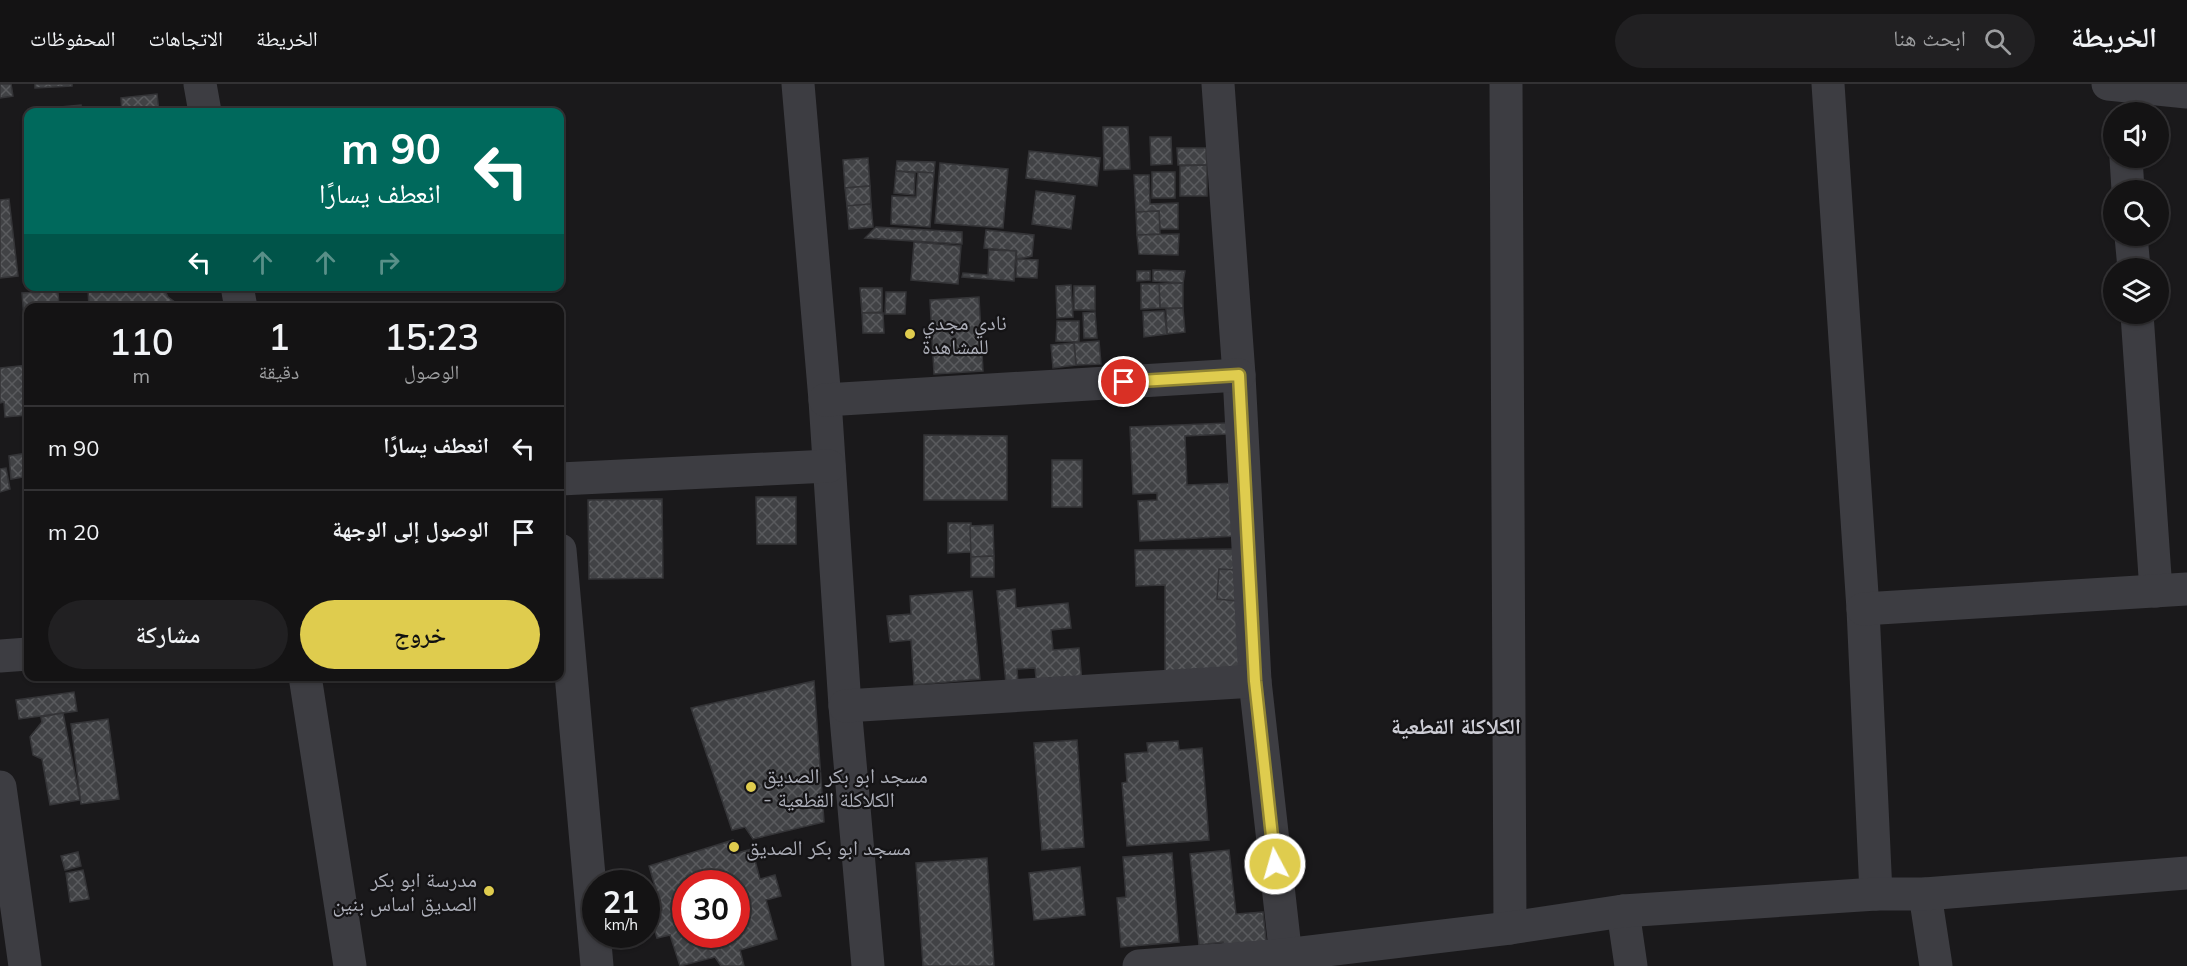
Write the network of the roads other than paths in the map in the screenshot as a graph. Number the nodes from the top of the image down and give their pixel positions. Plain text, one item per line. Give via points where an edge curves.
1 (200, 84) edge
2 (798, 84) edge
3 (1218, 84) edge
4 (1506, 84) edge
5 (1828, 84) edge
6 (2118, 91) edge
7 (2187, 92) edge
8 (204, 108) edge
9 (2138, 324) edge
10 (1239, 375) junction
11 (825, 400) junction
12 (829, 466) junction
13 (564, 479) edge
14 (2172, 590) edge
15 (564, 595) edge
16 (1863, 609) junction
17 (24, 654) edge
18 (0, 656) edge
19 (306, 681) edge
20 (1255, 681) junction
21 (845, 706) junction
22 (0, 787) edge
23 (2187, 873) edge
24 (1876, 894) junction
25 (1925, 894) junction
26 (1623, 911) junction
27 (1510, 928) junction
28 (1286, 961) edge
29 (25, 966) edge
30 (350, 966) edge
31 (597, 966) edge
32 (868, 966) edge
33 (1139, 966) edge
34 (1631, 966) edge
35 (1936, 966) edge

1 - 8 street
2 - 11 street
3 - 10 street
4 - 27 street
5 - 16 street
6 - 7 street
9 - 14 street
10 - 11 street
10 - 20 street
11 - 12 street
12 - 13 street
12 - 21 street
14 - 16 street
15 - 31 street
16 - 24 street
17 - 18 street
19 - 30 street
20 - 21 street
20 - 28 street
21 - 32 street
22 - 29 street
23 - 25 street
24 - 25 street
24 - 26 street
25 - 35 street
26 - 27 street
26 - 34 street
27 - 28 street
28 - 33 street

